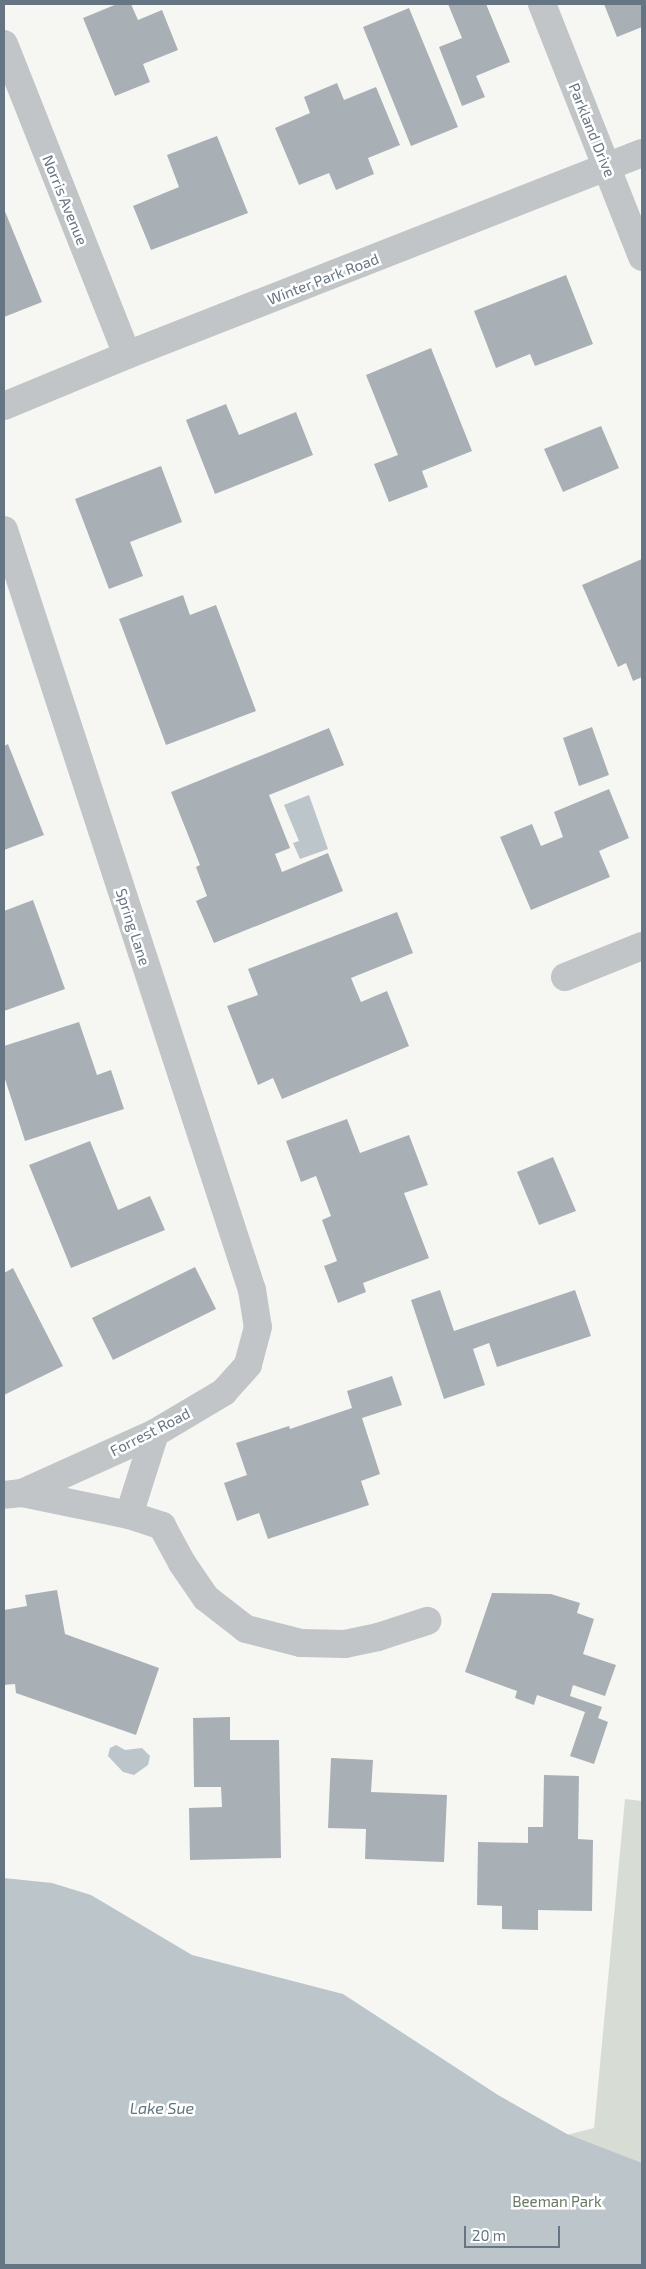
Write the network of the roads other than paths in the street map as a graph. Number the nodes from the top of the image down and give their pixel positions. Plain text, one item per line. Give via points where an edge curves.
1 (542, 4) edge
2 (4, 44) edge
3 (642, 153) edge
4 (607, 167) junction
5 (642, 257) edge
6 (127, 355) junction
7 (4, 406) edge
8 (4, 530) edge
9 (642, 946) edge
10 (565, 977) dead end
11 (258, 1327) joint
12 (155, 1433) junction
13 (13, 1494) edge
14 (129, 1515) junction
15 (427, 1621) dead end

1 - 4 street, Parkland Drive
2 - 6 street, Norris Avenue
3 - 4 street, Winter Park Road
4 - 5 street, Parkland Drive
4 - 6 street, Winter Park Road
6 - 7 street, Winter Park Road
8 - 11 street, Spring Lane via 252,1290
9 - 10 street
11 - 12 street, Forrest Road via 248,1364 224,1392
12 - 13 street, Forrest Road
12 - 14 street
13 - 14 street
14 - 15 street via 162,1526 206,1598 246,1629 301,1643 345,1644

